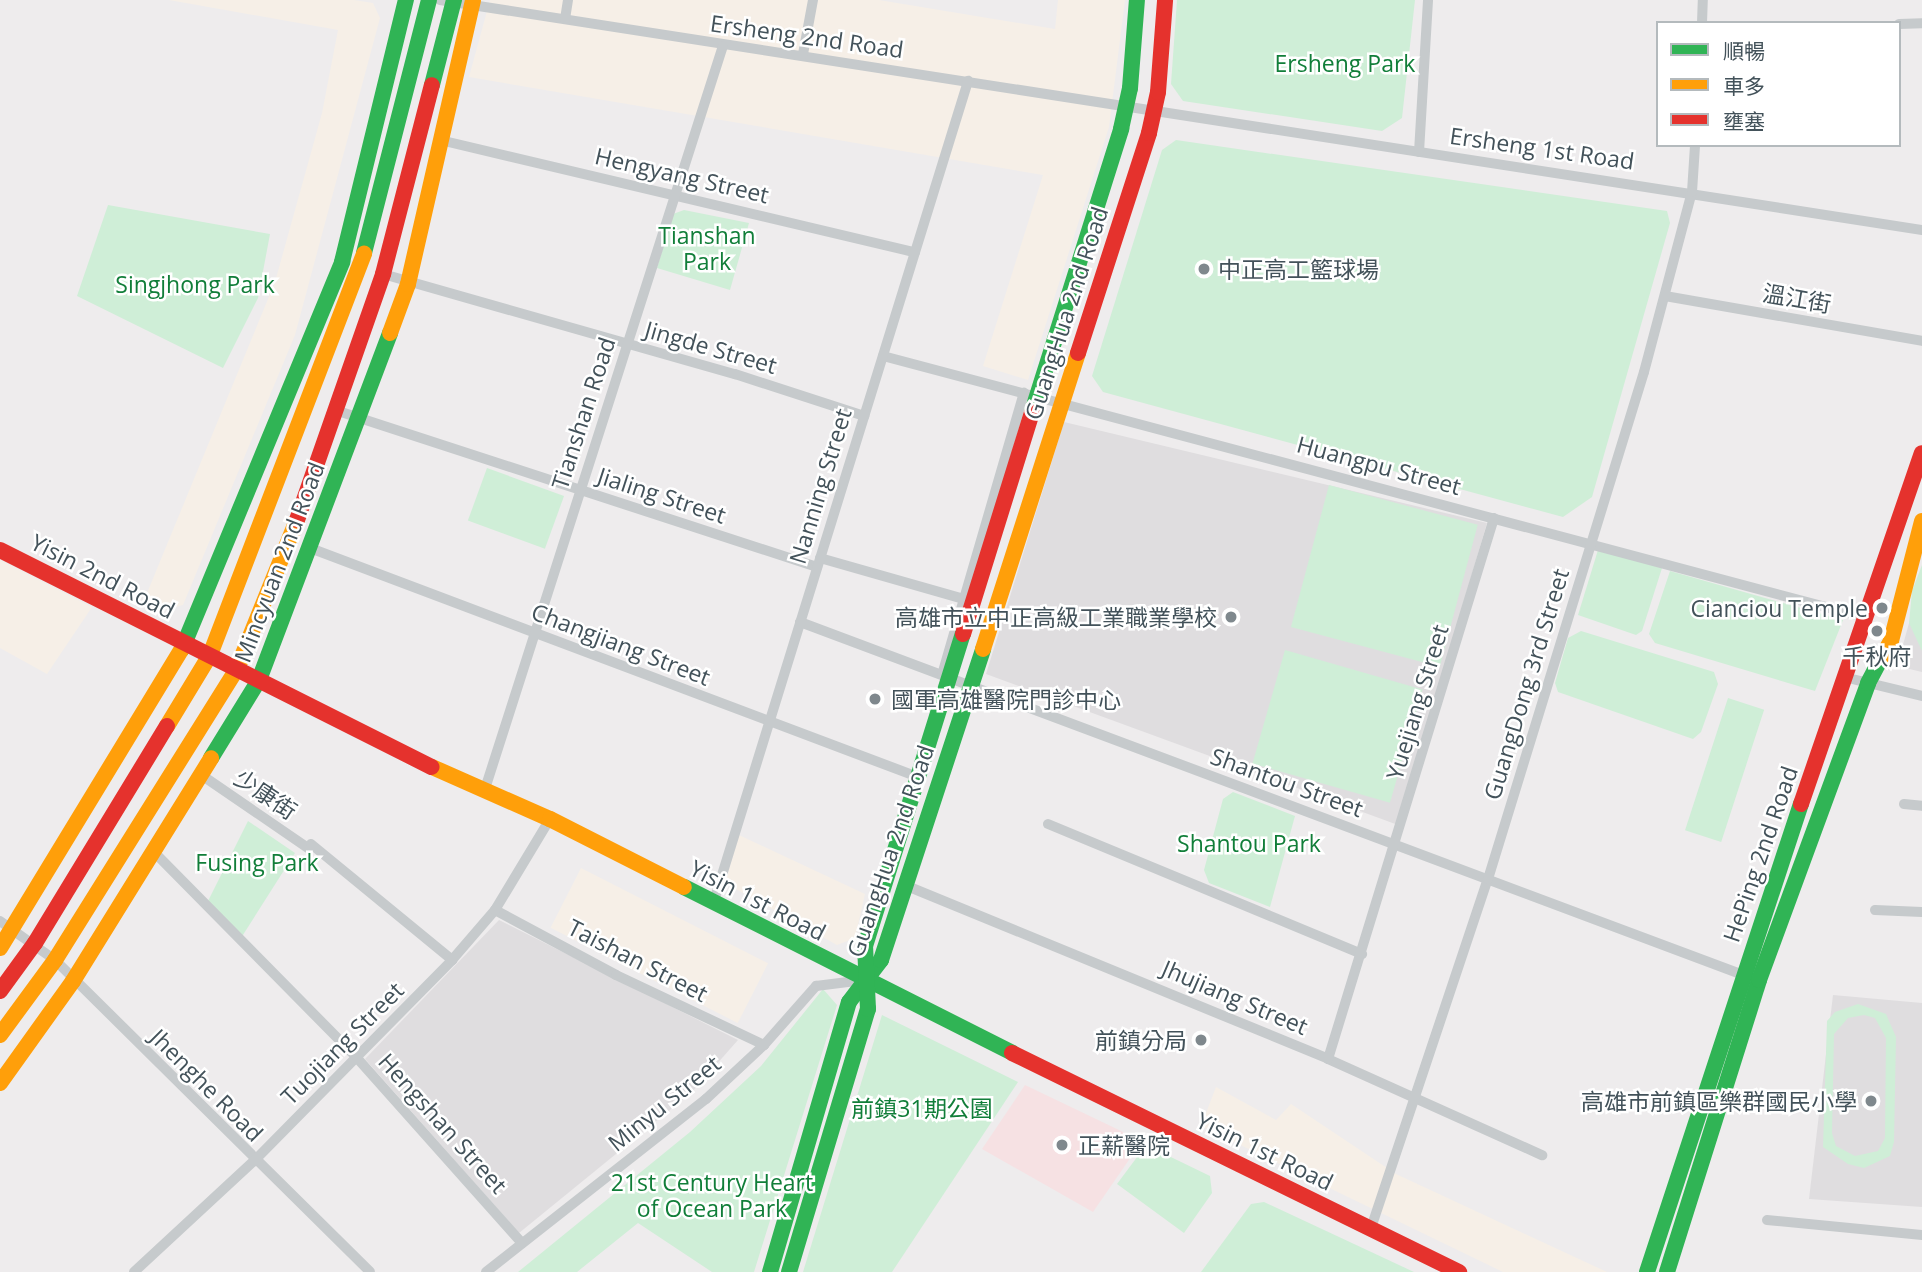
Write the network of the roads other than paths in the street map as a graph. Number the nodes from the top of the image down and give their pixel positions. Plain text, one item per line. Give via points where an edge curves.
1 (406, 0) edge
2 (429, 0) edge
3 (568, 0) edge
4 (813, 0) edge
5 (1137, 0) edge
6 (1165, 0) edge
7 (1428, 0) edge
8 (1703, 0) edge
9 (449, 1) edge
10 (472, 3) edge
11 (565, 19) junction
12 (1703, 21) edge
13 (1922, 23) edge
14 (1901, 24) edge
15 (723, 46) junction
16 (803, 54) junction
17 (968, 81) junction
18 (1126, 108) junction
19 (1154, 114) junction
20 (440, 140) junction
21 (1695, 147) edge
22 (1419, 152) junction
23 (1692, 192) junction
24 (675, 195) junction
25 (1922, 230) edge
26 (915, 252) junction
27 (383, 274) junction
28 (408, 284) junction
29 (1665, 296) junction
30 (1922, 341) edge
31 (628, 344) junction
32 (883, 356) junction
33 (1030, 394) junction
34 (1060, 402) junction
35 (335, 410) junction
36 (864, 416) junction
37 (358, 418) junction
38 (1922, 453) edge
39 (580, 491) junction
40 (1494, 518) junction
41 (1922, 521) edge
42 (995, 527) junction
43 (1018, 534) junction
44 (1591, 543) junction
45 (310, 548) junction
46 (0, 550) edge
47 (819, 562) junction
48 (964, 599) junction
49 (1863, 617) junction
50 (800, 622) junction
51 (535, 634) junction
52 (186, 643) junction
53 (210, 655) junction
54 (237, 669) junction
55 (945, 676) junction
56 (1844, 677) junction
57 (259, 680) junction
58 (1868, 683) junction
59 (970, 686) junction
60 (1922, 696) edge
61 (769, 723) junction
62 (200, 774) junction
63 (918, 777) junction
64 (484, 792) junction
65 (1904, 804) dead end
66 (1922, 806) edge
67 (550, 819) junction
68 (1048, 824) dead end
69 (1395, 845) junction
70 (154, 852) junction
71 (1488, 879) junction
72 (907, 886) junction
73 (713, 904) junction
74 (495, 910) junction
75 (1875, 910) dead end
76 (1922, 912) edge
77 (7, 926) edge
78 (35, 943) junction
79 (0, 948) edge
80 (1362, 954) junction
81 (453, 960) junction
82 (55, 961) junction
83 (1743, 974) junction
84 (867, 980) junction
85 (1759, 980) junction
86 (73, 981) junction
87 (0, 991) edge
88 (0, 1035) edge
89 (764, 1045) junction
90 (357, 1058) junction
91 (1328, 1059) junction
92 (0, 1083) edge
93 (1413, 1100) junction
94 (1542, 1156) dead end
95 (254, 1161) junction
96 (1767, 1220) dead end
97 (1371, 1228) junction
98 (1922, 1235) edge
99 (522, 1243) junction
100 (134, 1272) edge
101 (370, 1272) edge
102 (486, 1272) edge
103 (770, 1272) edge
104 (789, 1272) edge
105 (1459, 1272) edge
106 (1647, 1272) edge
107 (1667, 1272) edge

1 - 52 street via 342,261
2 - 53 street, Mincyuan 2nd Road via 360,269
3 - 11 street
4 - 16 street
5 - 18 street, GuangHua 2nd Road
6 - 19 street, GuangHua 2nd Road
7 - 22 street
8 - 12 street
9 - 10 street, Ersheng 2nd Road
9 - 27 street, Mincyuan 2nd Road
10 - 11 street, Ersheng 2nd Road
10 - 20 street, Mincyuan 2nd Road
11 - 15 street, Ersheng 2nd Road
13 - 14 street
15 - 16 street, Ersheng 2nd Road
15 - 24 street, Tianshan Road
16 - 17 street, Ersheng 2nd Road
17 - 18 street, Ersheng 2nd Road
17 - 26 street, Nanning Street
18 - 19 street, Ersheng 1st Road
18 - 33 street, GuangHua 2nd Road
19 - 22 street, Ersheng 1st Road
19 - 34 street, GuangHua 2nd Road
20 - 24 street, Hengyang Street
20 - 28 street, Mincyuan 2nd Road
21 - 23 street, GuangDong 3rd Street
22 - 23 street, Ersheng 1st Road
23 - 25 street, Ersheng 1st Road
23 - 29 street, GuangDong 3rd Street
24 - 26 street, Hengyang Street
24 - 31 street, Tianshan Road
26 - 32 street, Nanning Street
27 - 28 street, Jingde Street
27 - 35 street, Mincyuan 2nd Road
28 - 31 street, Jingde Street
28 - 37 street, Mincyuan 2nd Road
29 - 30 street, 溫江街
29 - 44 street, GuangDong 3rd Street
31 - 36 street, Jingde Street
31 - 39 street, Tianshan Road
32 - 33 street, Huangpu Street
32 - 36 street, Nanning Street
33 - 34 street, Huangpu Street
33 - 42 street, GuangHua 2nd Road
33 - 48 street
34 - 40 street, Huangpu Street
34 - 43 street, GuangHua 2nd Road
35 - 37 street, Jialing Street
35 - 54 street, Mincyuan 2nd Road
36 - 47 street, Nanning Street
37 - 39 street, Jialing Street
37 - 45 street, Mincyuan 2nd Road
38 - 49 street, HePing 2nd Road
39 - 47 street, Jialing Street
39 - 51 street, Tianshan Road
40 - 44 street, Huangpu Street
40 - 69 street, Yuejiang Street
41 - 58 street, HePing 2nd Road via 1891,641
42 - 43 street
42 - 55 street, GuangHua 2nd Road
43 - 59 street, GuangHua 2nd Road
44 - 49 street, Huangpu Street
44 - 71 street, GuangDong 3rd Street
45 - 51 street, Changjiang Street
45 - 57 street, Mincyuan 2nd Road
46 - 52 street, Yisin 2nd Road
47 - 48 street, Jialing Street
47 - 50 street, Nanning Street
48 - 55 street
49 - 56 street, HePing 2nd Road
50 - 55 street, Shantou Street
50 - 61 street, Nanning Street
51 - 61 street, Changjiang Street
51 - 64 street, Tianshan Road
52 - 53 street, Yisin 1st Road
52 - 77 street
53 - 54 street, Yisin 1st Road
53 - 78 street, Mincyuan 2nd Road
54 - 57 street, Yisin 1st Road
54 - 82 street, Mincyuan 2nd Road
55 - 59 street, Shantou Street
55 - 63 street, GuangHua 2nd Road
56 - 58 street
56 - 83 street, HePing 2nd Road
57 - 62 street, Mincyuan 2nd Road
57 - 64 street, Yisin 1st Road
58 - 60 street
58 - 85 street, HePing 2nd Road
59 - 69 street, Shantou Street
59 - 72 street, GuangHua 2nd Road
61 - 63 street, Changjiang Street
61 - 73 street, Nanning Street
62 - 70 street, Mincyuan 2nd Road
62 - 81 street, 少康街 via 310,846
63 - 84 street, GuangHua 2nd Road via 865,946
64 - 67 street, Yisin 1st Road
65 - 66 street
67 - 73 street, Yisin 1st Road
67 - 74 street, Tuojiang Street
68 - 80 street
69 - 71 street, Shantou Street
69 - 80 street, Yuejiang Street
70 - 86 street, Mincyuan 2nd Road
70 - 90 street, Hengshan Street
71 - 83 street, Shantou Street
71 - 93 street, GuangDong 3rd Street
72 - 84 street, GuangHua 2nd Road via 881,960
72 - 91 street, Jhujiang Street
73 - 84 street, Yisin 1st Road
74 - 81 street, Tuojiang Street
74 - 89 street, Taishan Street via 616,975
75 - 76 street
77 - 78 street, Jhenghe Road
77 - 79 street
78 - 82 street, Jhenghe Road
78 - 87 street, Mincyuan 2nd Road
80 - 91 street, Yuejiang Street
81 - 90 street, Tuojiang Street
82 - 86 street, Jhenghe Road
82 - 88 street, Mincyuan 2nd Road
83 - 85 street, Shantou Street
83 - 106 street, HePing 2nd Road
84 - 89 street, Minyu Street via 822,982
84 - 97 street, Yisin 1st Road
84 - 103 street via 849,1002
84 - 104 street via 868,1009
85 - 107 street, HePing 2nd Road
86 - 92 street, Mincyuan 2nd Road
86 - 95 street, Jhenghe Road
89 - 99 street, Minyu Street via 706,1099
90 - 95 street, Tuojiang Street
90 - 99 street, Hengshan Street
91 - 93 street, Jhujiang Street
93 - 94 street, Jhujiang Street
93 - 97 street, GuangDong 3rd Street
95 - 100 street, Tuojiang Street
95 - 101 street, Jhenghe Road
96 - 98 street
97 - 105 street, Yisin 1st Road
99 - 102 street, Minyu Street

